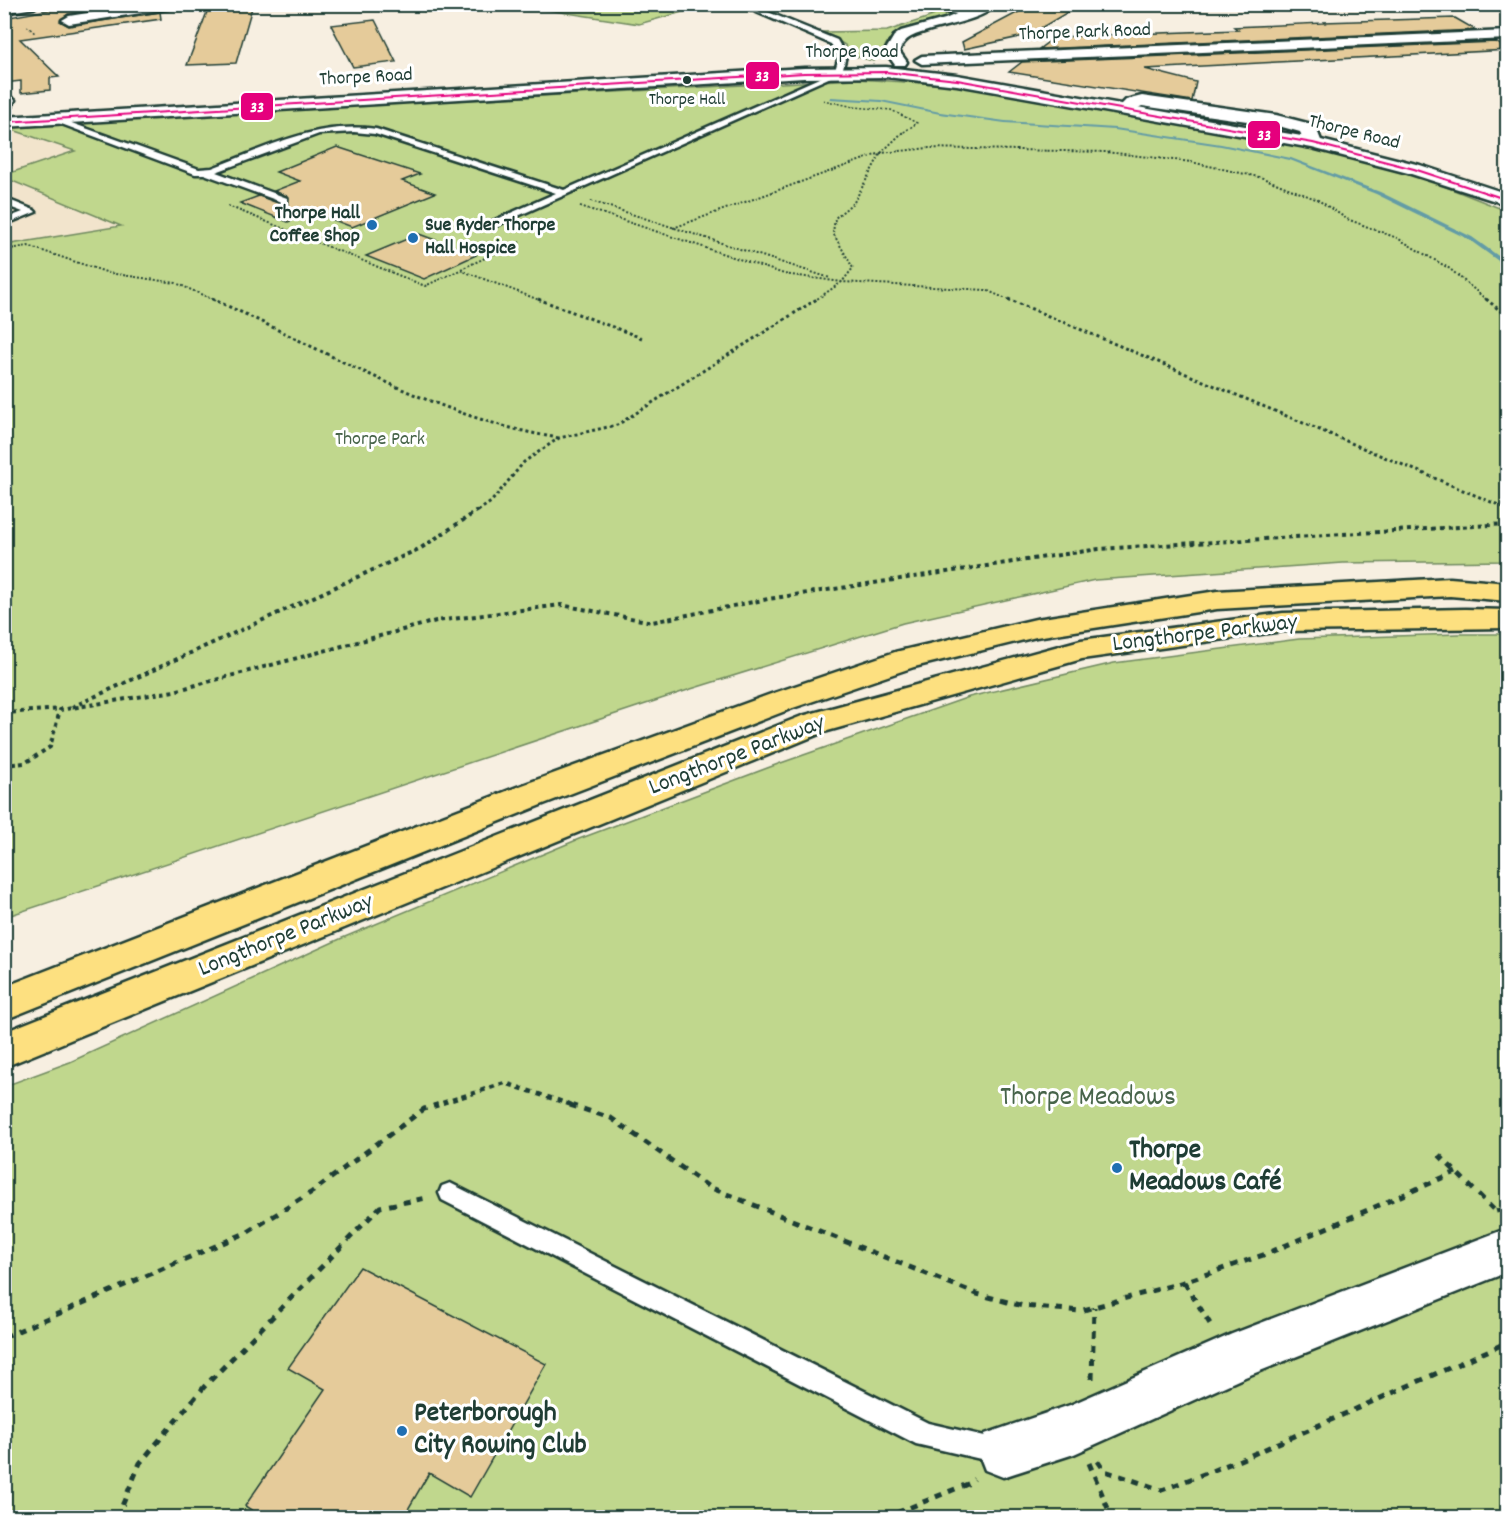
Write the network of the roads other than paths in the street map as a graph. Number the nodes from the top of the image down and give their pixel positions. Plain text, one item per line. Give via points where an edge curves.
1 (34, 4) edge
2 (174, 4) edge
3 (741, 4) edge
4 (927, 4) edge
5 (992, 4) edge
6 (4, 9) edge
7 (972, 13) junction
8 (69, 20) dead end
9 (1508, 35) edge
10 (900, 62) junction
11 (838, 72) junction
12 (886, 72) junction
13 (4, 98) edge
14 (4, 106) edge
15 (52, 119) junction
16 (4, 122) edge
17 (207, 172) junction
18 (565, 193) junction
19 (284, 200) dead end
20 (1508, 200) edge
21 (4, 201) edge
22 (4, 222) edge
23 (491, 225) dead end
24 (1508, 592) edge
25 (1508, 620) edge
26 (4, 1004) edge
27 (4, 1050) edge
28 (450, 1193) road end
29 (1501, 1226) edge
30 (1003, 1452) joint

1 - 6 street
2 - 8 street
3 - 11 lane via 834,42 844,59
4 - 7 street
5 - 7 street
7 - 10 street via 906,34 892,51
9 - 10 street, Thorpe Park Road
10 - 12 street via 888,65
11 - 12 street, Thorpe Road
11 - 15 street, Thorpe Road
11 - 18 lane
12 - 20 street, Thorpe Road via 957,80 1313,143 1414,169
13 - 14 street
15 - 16 street, Thorpe Road
15 - 17 lane via 190,170
17 - 18 lane via 318,132 354,129 376,132
17 - 19 lane
18 - 23 lane
21 - 22 lane via 31,212
24 - 26 main road, Longthorpe Parkway via 1450,588 1217,600 1036,628 906,659 528,796
25 - 27 main road, Longthorpe Parkway via 1282,622 1081,650 835,718
28 - 30 lane via 925,1435
29 - 30 street via 1171,1386 1083,1425

